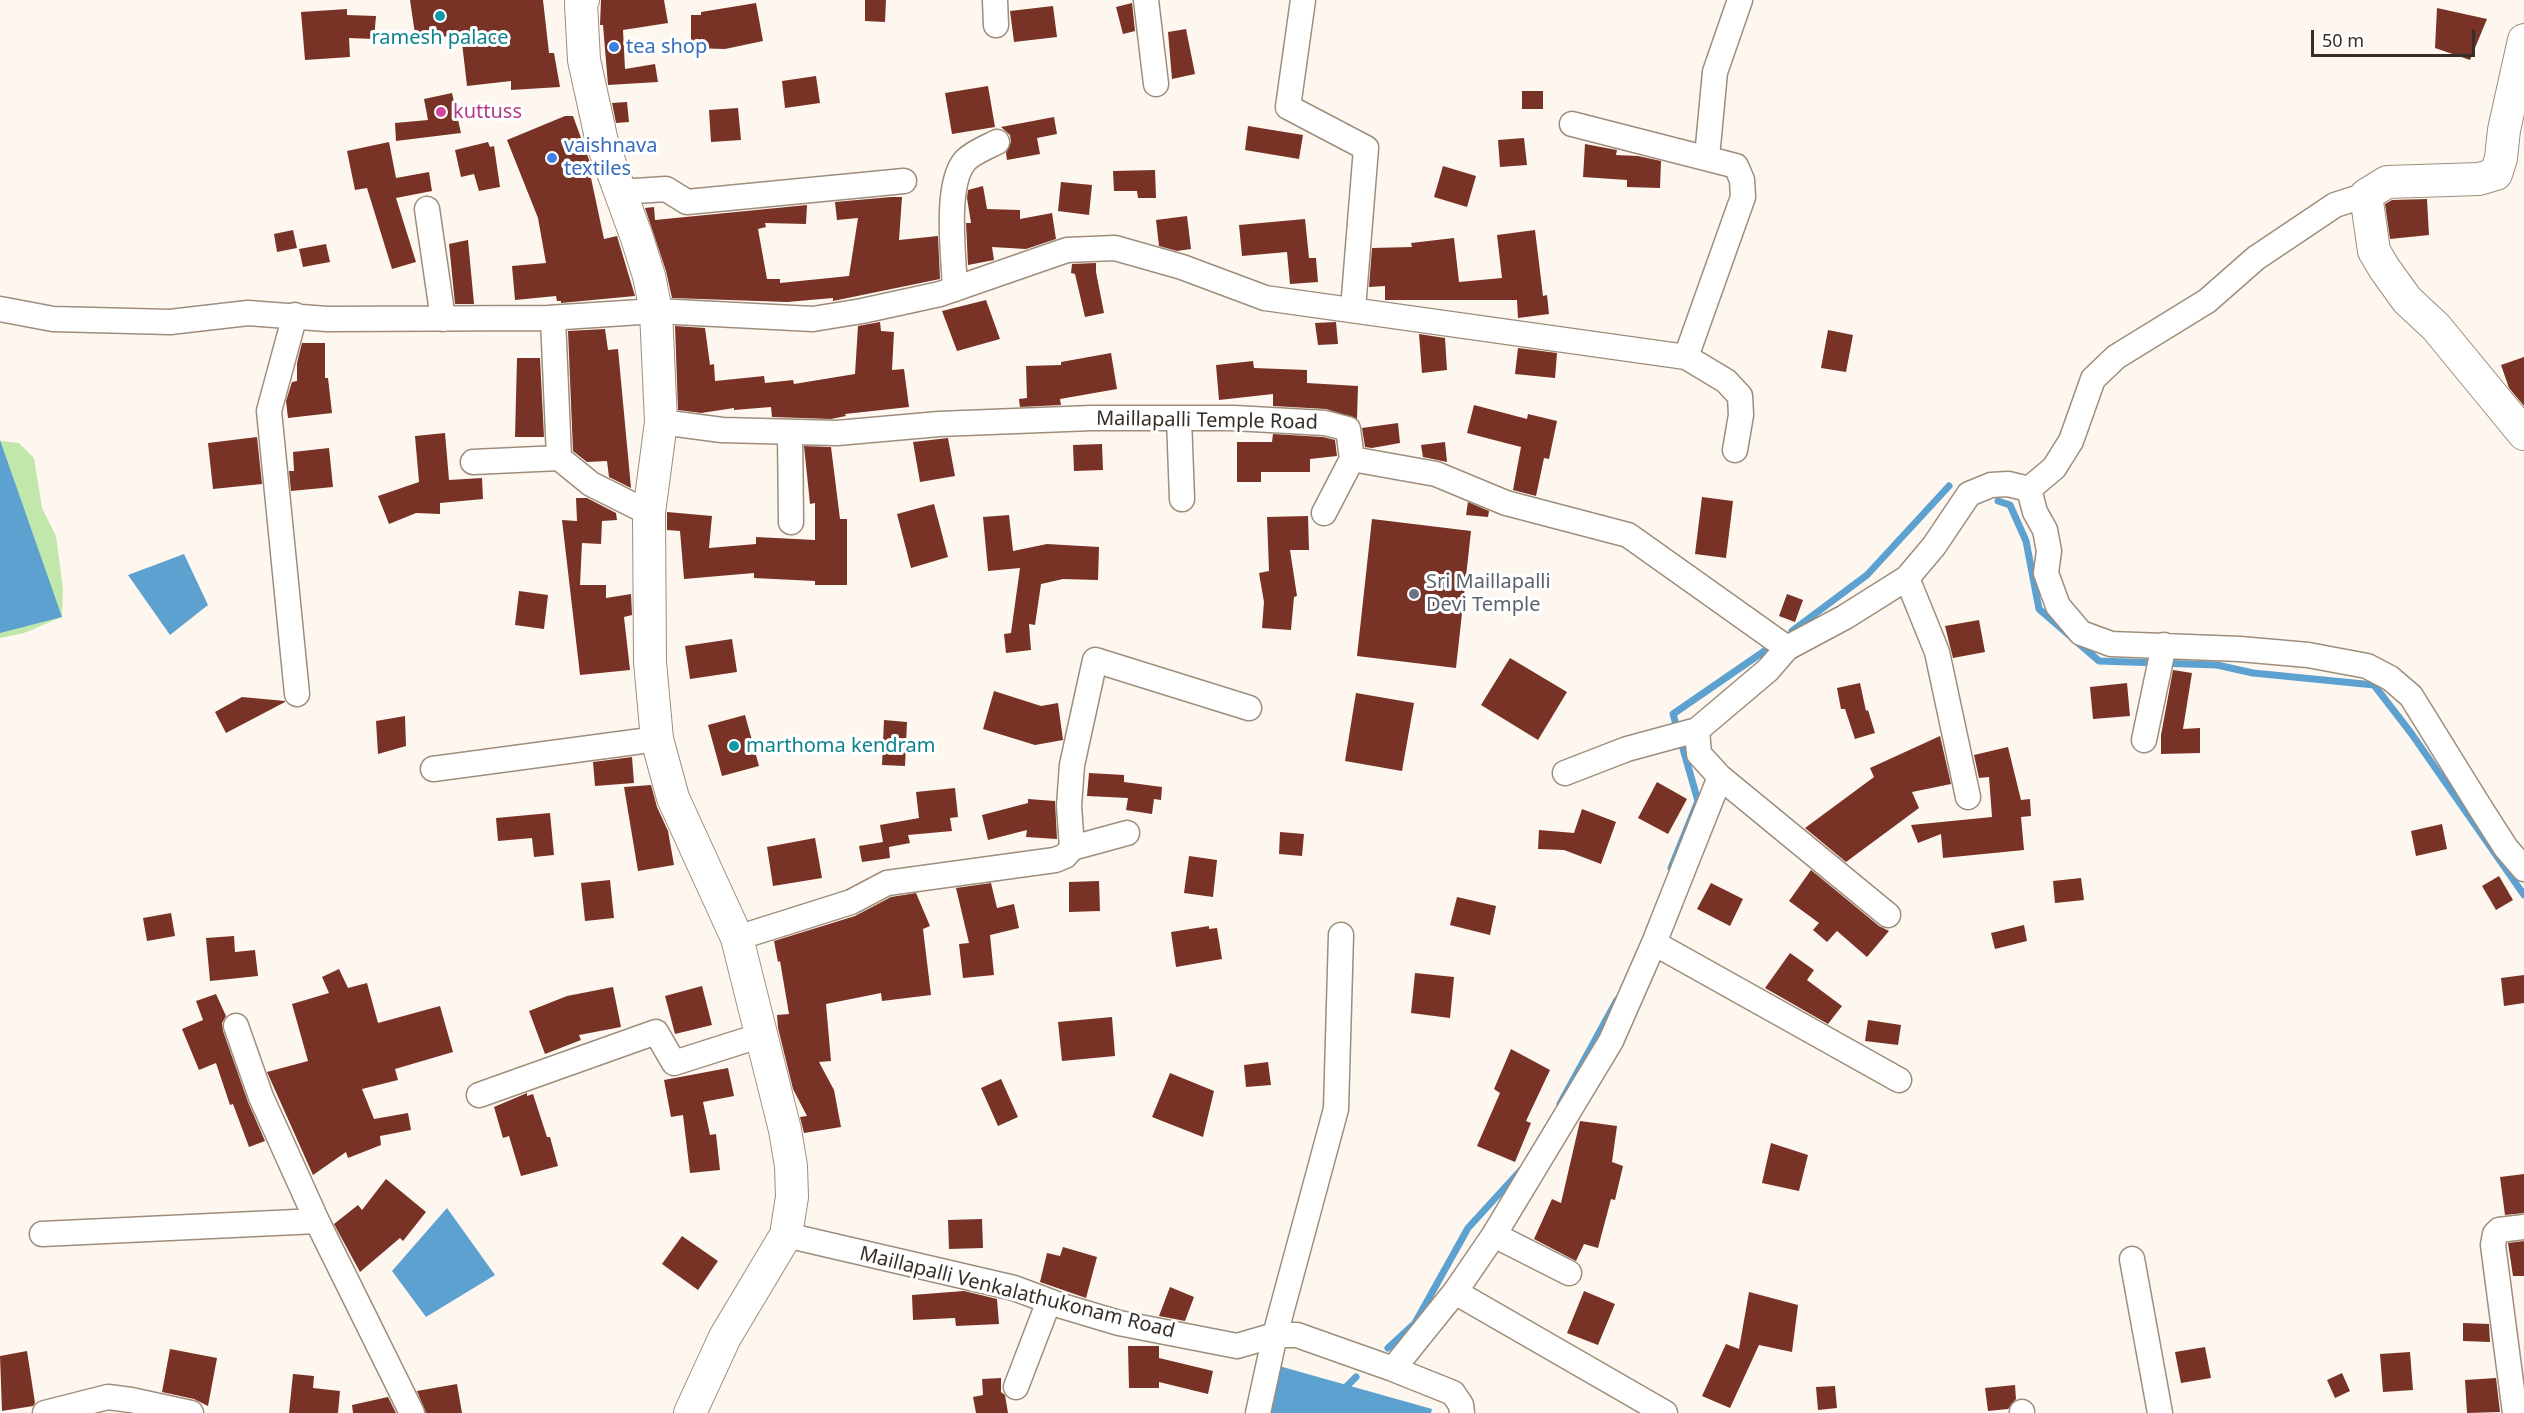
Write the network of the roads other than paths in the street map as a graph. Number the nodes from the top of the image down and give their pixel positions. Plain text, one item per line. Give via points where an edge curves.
1 (583, 0) edge
2 (995, 0) edge
3 (1146, 0) edge
4 (1303, 0) edge
5 (1740, 0) edge
6 (996, 25) dead end
7 (2524, 40) edge
8 (1156, 84) dead end
9 (1572, 124) dead end
10 (996, 142) dead end
11 (1707, 157) junction
12 (904, 181) dead end
13 (620, 192) junction
14 (2366, 195) junction
15 (427, 209) dead end
16 (955, 289) junction
17 (0, 309) edge
18 (1353, 309) junction
19 (656, 311) junction
20 (295, 315) junction
21 (553, 318) junction
22 (443, 319) junction
23 (1686, 357) junction
24 (1179, 418) junction
25 (661, 422) junction
26 (790, 432) junction
27 (2524, 434) edge
28 (1735, 450) dead end
29 (559, 458) junction
30 (1352, 459) junction
31 (473, 462) dead end
32 (2029, 489) junction
33 (1182, 499) dead end
34 (649, 513) junction
35 (1324, 513) dead end
36 (791, 522) dead end
37 (1906, 578) junction
38 (2164, 645) junction
39 (1787, 648) junction
40 (297, 694) dead end
41 (1249, 708) dead end
42 (1697, 730) junction
43 (657, 740) junction
44 (2144, 740) dead end
45 (433, 769) dead end
46 (1565, 774) dead end
47 (1719, 777) junction
48 (1968, 797) dead end
49 (1127, 833) dead end
50 (1072, 848) junction
51 (2524, 869) edge
52 (1888, 915) dead end
53 (1341, 935) dead end
54 (737, 938) junction
55 (1654, 943) junction
56 (236, 1026) dead end
57 (762, 1035) junction
58 (1899, 1080) dead end
59 (479, 1095) dead end
60 (317, 1221) junction
61 (2524, 1227) edge
62 (42, 1234) dead end
63 (1494, 1235) junction
64 (786, 1236) junction
65 (2132, 1259) dead end
66 (1569, 1273) dead end
67 (1455, 1292) junction
68 (1049, 1301) junction
69 (1275, 1335) junction
70 (1393, 1369) junction
71 (1016, 1387) dead end
72 (1466, 1410) edge
73 (45, 1413) edge
74 (191, 1413) edge
75 (412, 1413) edge
76 (690, 1413) edge
77 (1258, 1413) edge
78 (1665, 1413) edge
79 (2160, 1413) edge
80 (2515, 1413) edge

1 - 13 main road via 584,60 602,142
2 - 6 street
3 - 8 street
4 - 18 street via 1288,107 1366,148
5 - 11 street via 1715,72
7 - 14 main road via 2496,174 2479,179 2386,182
9 - 11 street
10 - 16 street via 965,161 955,182 951,222
11 - 23 street via 1736,166 1743,196
12 - 13 street via 687,202 666,189
13 - 19 main road via 640,247
14 - 27 main road via 2374,251 2384,268 2407,300 2436,327
14 - 32 street via 2335,205 2256,258 2207,301 2116,357 2093,379 2071,441 2054,468
15 - 22 street
16 - 18 street via 1067,250 1115,248 1182,267 1265,298
16 - 19 street via 813,319
17 - 20 street via 53,319 170,322 248,313
18 - 23 street
19 - 21 street
19 - 25 main road
20 - 22 street via 327,319
20 - 40 street via 269,411
21 - 22 street
21 - 29 street
23 - 28 street via 1726,381 1740,396
24 - 26 street, Maillapalli Temple Road via 1092,418 837,433
24 - 30 street, Maillapalli Temple Road via 1336,426 1348,429
24 - 33 street
25 - 26 street, Maillapalli Temple Road
25 - 34 main road
26 - 36 street
29 - 31 street
29 - 34 street via 591,484
30 - 35 street
30 - 39 street via 1436,474 1506,502 1628,535
32 - 37 street via 1990,485 1969,494 1934,546
32 - 38 street via 2045,530 2049,551 2046,573 2058,606 2081,633 2111,644
34 - 43 main road via 650,662
37 - 39 street
37 - 48 street via 1937,652
38 - 44 street
38 - 51 street via 2308,655 2367,666 2390,678 2411,696 2506,848
39 - 42 street via 1768,670
41 - 50 street via 1095,660 1072,765
42 - 46 street via 1627,748
42 - 47 street via 1699,754
43 - 45 street
43 - 54 main road via 674,798
47 - 52 street
47 - 55 street
49 - 50 street
50 - 54 street via 1055,860 887,883 851,902
53 - 69 street via 1336,1109
54 - 57 main road
55 - 58 street
55 - 63 street via 1611,1041
56 - 60 street via 261,1097
57 - 59 street via 674,1063 656,1032
57 - 64 main road via 791,1166 792,1197
60 - 62 street
60 - 75 street
61 - 80 street via 2499,1230 2493,1245
63 - 66 street
63 - 67 street
64 - 68 street, Maillapalli Venkalathukonam Road via 1014,1288
64 - 76 main road via 725,1336
65 - 79 street
67 - 70 street
67 - 78 street
68 - 69 street, Maillapalli Venkalathukonam Road via 1119,1323 1237,1346
68 - 71 street
69 - 70 street, Maillapalli Venkalathukonam Road via 1297,1335
69 - 77 street
70 - 72 street, Maillapalli Venkalathukonam Road via 1453,1394
73 - 74 street via 108,1397

